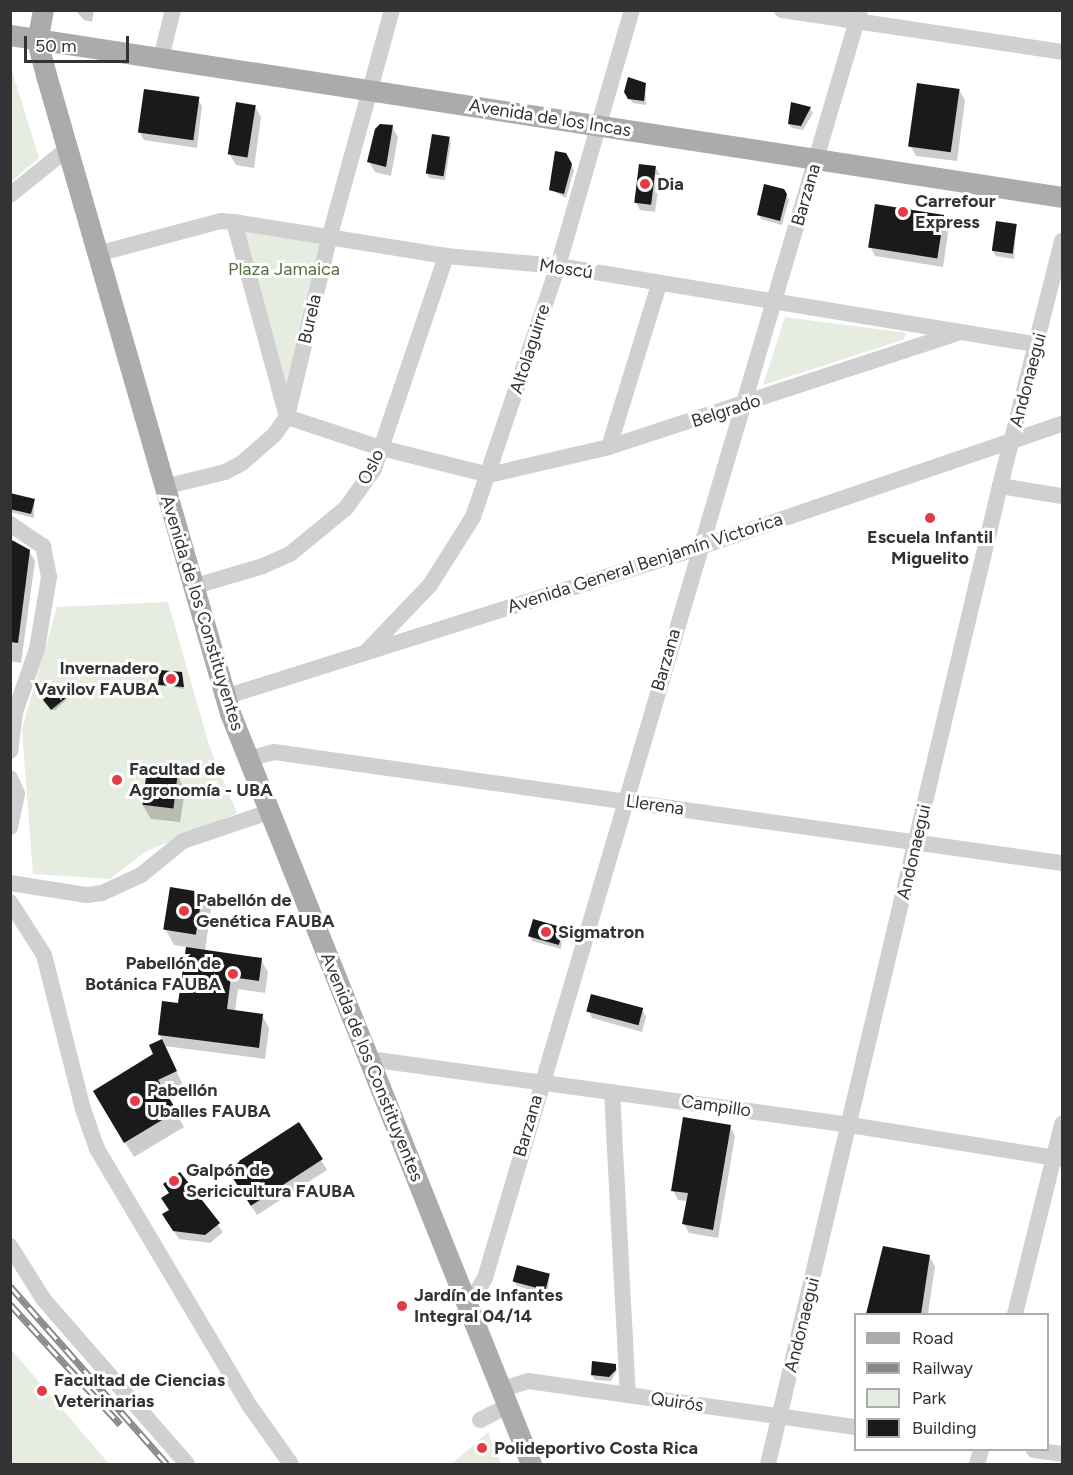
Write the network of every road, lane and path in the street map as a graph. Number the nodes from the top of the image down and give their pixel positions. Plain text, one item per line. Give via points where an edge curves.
1 (43, 10) edge
2 (173, 10) edge
3 (392, 10) edge
4 (632, 10) edge
5 (782, 10) edge
6 (858, 16) edge
7 (10, 34) edge
8 (37, 41) junction
9 (1062, 52) edge
10 (161, 58) junction
11 (370, 91) junction
12 (597, 125) junction
13 (67, 149) junction
14 (815, 159) junction
15 (10, 195) edge
16 (1062, 197) edge
17 (234, 222) junction
18 (330, 235) junction
19 (1062, 241) edge
20 (96, 254) junction
21 (446, 256) junction
22 (558, 266) junction
23 (659, 284) junction
24 (776, 302) junction
25 (958, 333) junction
26 (1038, 345) junction
27 (744, 406) junction
28 (287, 417) junction
29 (1062, 424) edge
30 (1012, 440) junction
31 (609, 447) junction
32 (381, 448) junction
33 (489, 475) junction
34 (1000, 486) junction
35 (164, 487) junction
36 (1062, 496) edge
37 (10, 524) edge
38 (700, 547) junction
39 (192, 587) junction
40 (365, 654) junction
41 (225, 697) junction
42 (10, 751) edge
43 (248, 759) junction
44 (10, 778) edge
45 (625, 800) junction
46 (269, 812) junction
47 (10, 827) edge
48 (916, 843) junction
49 (1062, 863) edge
50 (10, 883) edge
51 (10, 902) edge
52 (369, 1059) junction
53 (540, 1083) junction
54 (612, 1092) junction
55 (850, 1125) junction
56 (1062, 1125) edge
57 (1058, 1158) edge
58 (10, 1246) edge
59 (467, 1307) junction
60 (1015, 1313) edge
61 (628, 1395) junction
62 (504, 1398) junction
63 (779, 1417) junction
64 (480, 1420) dead end
65 (854, 1427) edge
66 (1045, 1451) edge
67 (1062, 1454) edge
68 (187, 1464) edge
69 (291, 1464) edge
70 (531, 1464) edge
71 (768, 1464) edge

1 - 8 main road, Avenida de los Constituyentes
2 - 10 street
3 - 11 street, Burela
4 - 12 street, Altolaguirre
5 - 6 street
6 - 9 street
6 - 14 street, Barzana
7 - 8 main road, Avenida de los Incas
8 - 10 main road, Avenida de los Incas
8 - 13 main road, Avenida de los Constituyentes
10 - 11 main road, Avenida de los Incas
11 - 12 main road, Avenida de los Incas
11 - 18 street, Burela
12 - 14 main road, Avenida de los Incas
12 - 22 street, Altolaguirre
13 - 15 street
13 - 20 main road, Avenida de los Constituyentes
14 - 16 main road, Avenida de los Incas
14 - 24 street, Barzana
17 - 18 street, Moscú
17 - 20 street, Moscú via 221,221
17 - 28 street
18 - 21 street, Moscú
18 - 28 street, Burela
19 - 26 street, Andonaegui
20 - 35 main road, Avenida de los Constituyentes
21 - 22 street, Moscú
21 - 32 street, Oslo
22 - 23 street, Moscú
22 - 33 street, Altolaguirre
23 - 24 street, Moscú
23 - 31 street
24 - 25 street, Moscú
24 - 27 street, Barzana
25 - 26 street, Moscú
25 - 27 street, Belgrado
26 - 30 street, Andonaegui
27 - 31 street, Belgrado
27 - 38 street, Barzana
28 - 32 street
28 - 35 street, Burela via 274,435 242,463 225,472
29 - 30 street, Avenida General Benjamín Victorica
30 - 34 street, Andonaegui
30 - 38 street, Avenida General Benjamín Victorica
31 - 33 street, Belgrado
32 - 33 street
32 - 39 street, Oslo via 361,489 311,540 263,566
33 - 40 street, Altolaguirre via 473,517 448,562
34 - 36 street
34 - 48 street, Andonaegui
35 - 39 main road, Avenida de los Constituyentes
37 - 42 street via 43,546 49,577 37,649 15,712
38 - 40 street, Avenida General Benjamín Victorica
38 - 45 street, Barzana
39 - 41 main road, Avenida de los Constituyentes
40 - 41 street, Avenida General Benjamín Victorica
41 - 43 main road, Avenida de los Constituyentes
43 - 45 street, Llerena via 274,752
43 - 46 main road, Avenida de los Constituyentes
44 - 47 street via 17,794
45 - 48 street, Llerena
45 - 53 street, Barzana
46 - 50 street via 183,841 141,875 102,893 87,895
46 - 52 main road, Avenida de los Constituyentes
48 - 49 street, Llerena
48 - 55 street, Andonaegui
51 - 69 street via 44,955 97,1149 249,1405
52 - 53 street, Campillo
52 - 59 main road, Avenida de los Constituyentes
53 - 54 street, Campillo
53 - 59 street, Barzana via 485,1278
54 - 55 street, Campillo
54 - 61 street
55 - 57 street, Campillo
55 - 63 street, Andonaegui
56 - 57 street
57 - 60 street
58 - 68 street via 44,1300
59 - 62 main road, Avenida de los Constituyentes
61 - 62 street, Quirós via 528,1381
61 - 63 street, Quirós
62 - 64 street, Quirós
62 - 70 main road, Avenida de los Constituyentes
63 - 65 street, Quirós
63 - 71 street, Andonaegui
66 - 67 street

